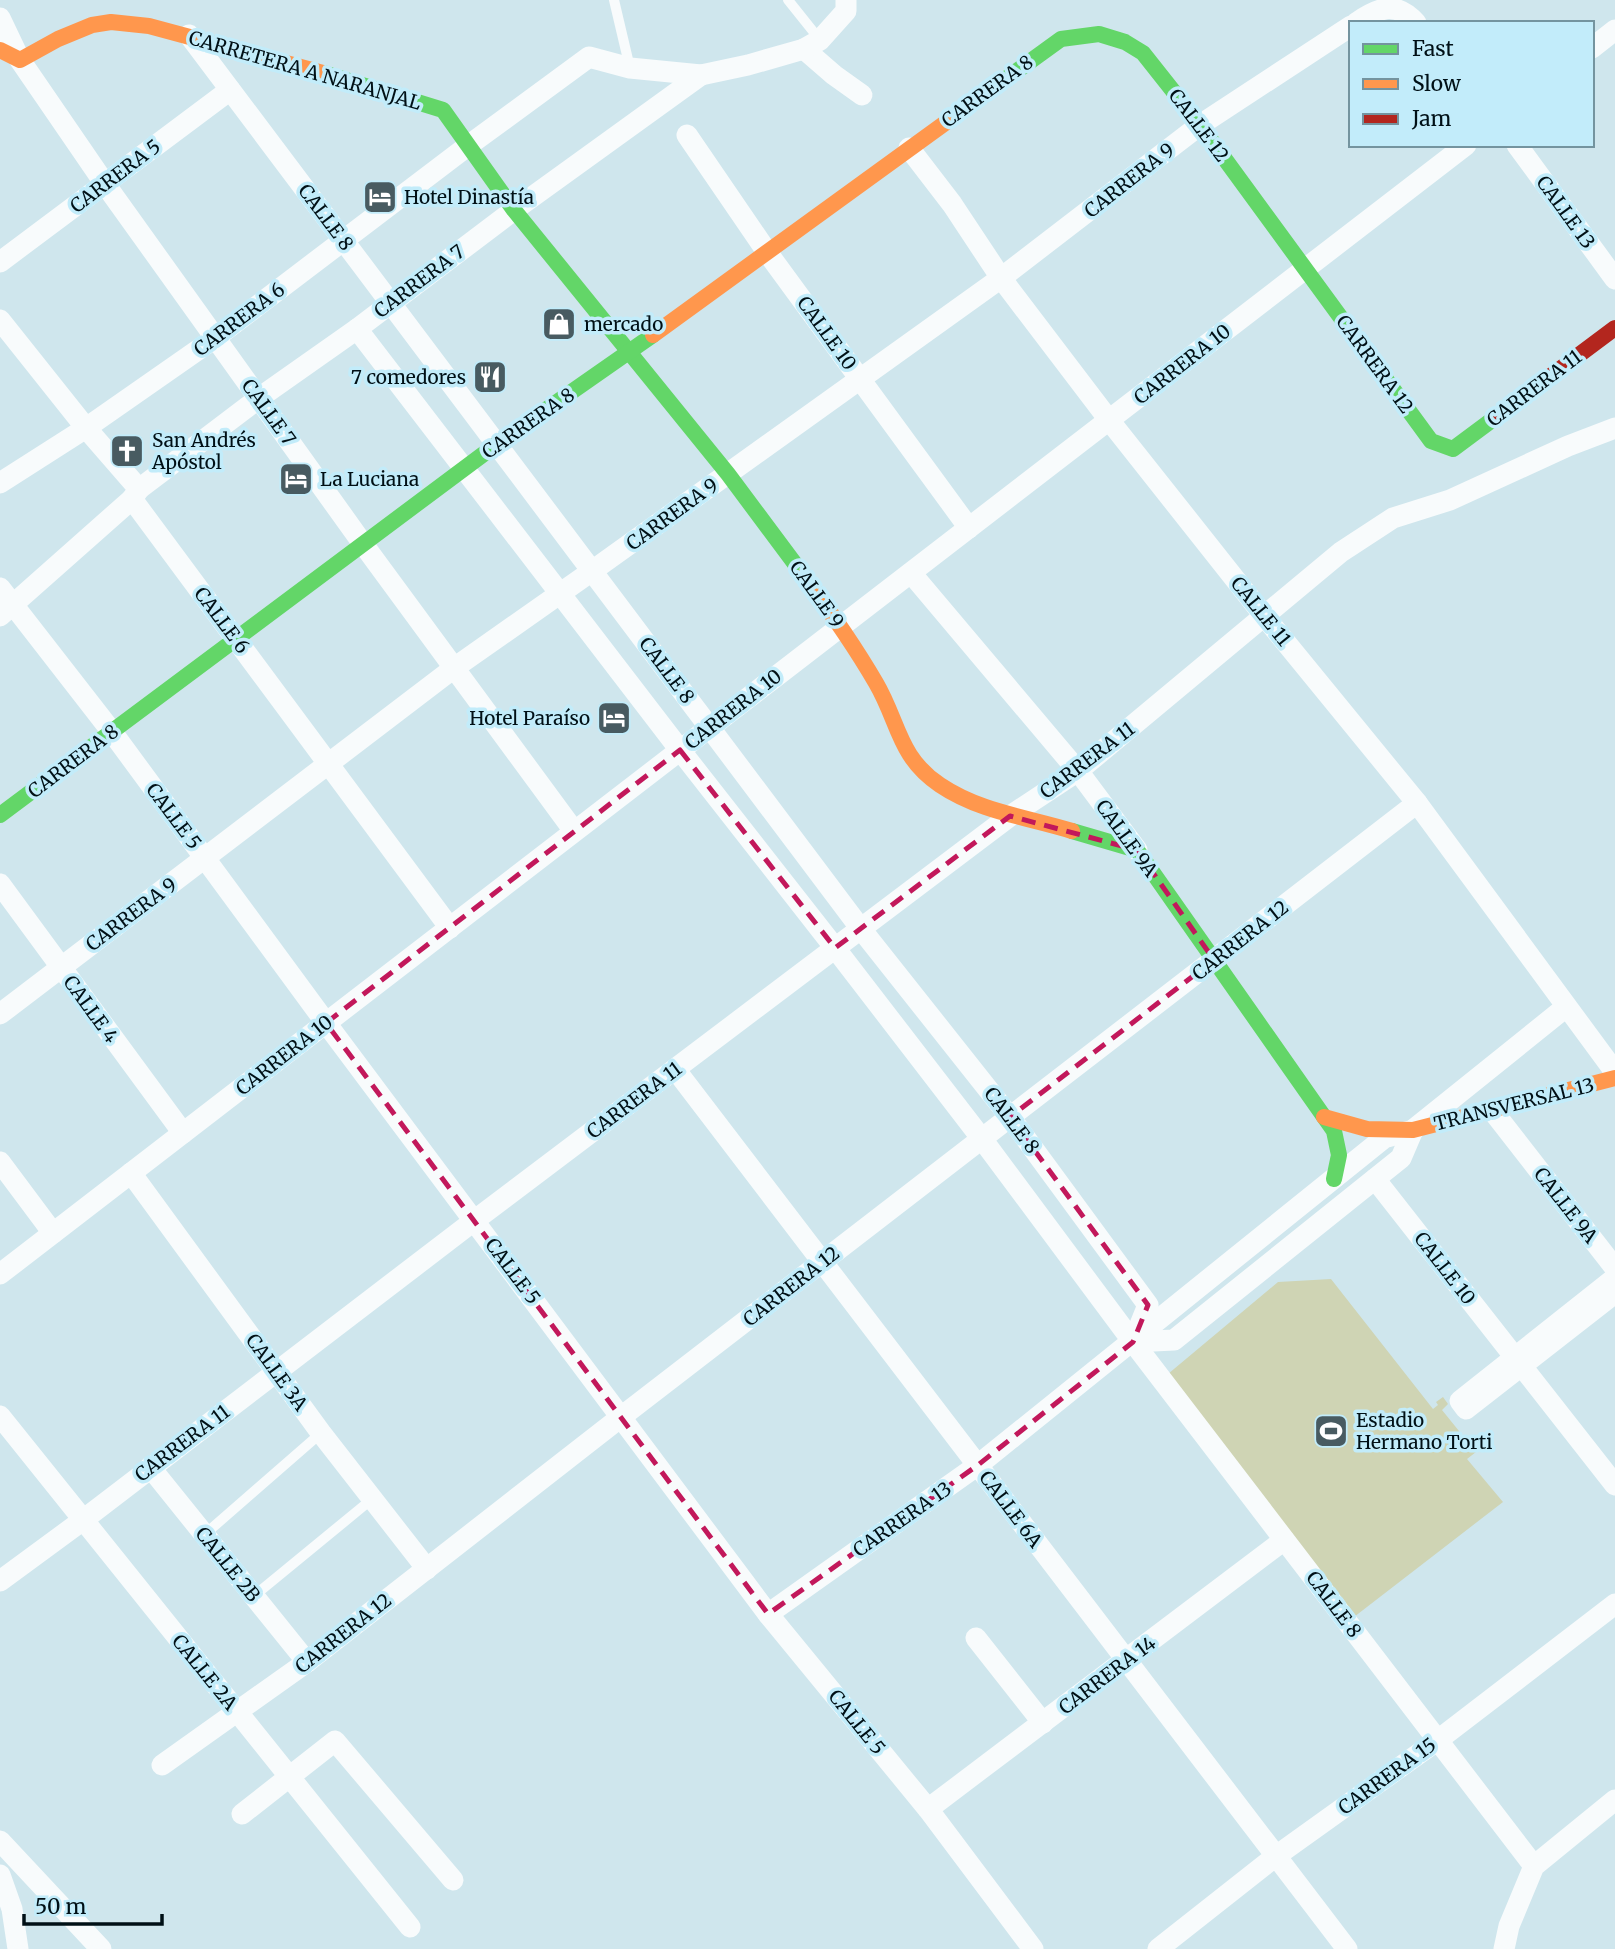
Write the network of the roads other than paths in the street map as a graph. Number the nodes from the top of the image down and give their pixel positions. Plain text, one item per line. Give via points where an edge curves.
1 (614, 0) edge
2 (789, 0) edge
3 (846, 0) edge
4 (0, 18) edge
5 (1359, 21) edge
6 (1414, 21) edge
7 (1349, 27) edge
8 (1615, 30) edge
9 (189, 35) junction
10 (1061, 38) joint
11 (812, 45) junction
12 (1594, 46) edge
13 (0, 50) edge
14 (20, 60) junction
15 (630, 68) junction
16 (0, 73) edge
17 (701, 75) junction
18 (230, 90) junction
19 (862, 95) dead end
20 (1200, 125) junction
21 (687, 135) dead end
22 (469, 145) junction
23 (1463, 147) edge
24 (1518, 147) edge
25 (909, 148) junction
26 (105, 184) junction
27 (514, 210) junction
28 (343, 240) junction
29 (767, 252) junction
30 (0, 262) edge
31 (1306, 269) junction
32 (1001, 278) junction
33 (1615, 279) edge
34 (390, 303) junction
35 (0, 320) edge
36 (1615, 328) edge
37 (357, 329) junction
38 (215, 338) junction
39 (630, 352) junction
40 (861, 379) junction
41 (259, 398) junction
42 (1109, 420) junction
43 (86, 428) junction
44 (1615, 428) edge
45 (497, 444) junction
46 (1454, 449) joint
47 (464, 469) junction
48 (728, 474) junction
49 (0, 483) edge
50 (135, 494) junction
51 (969, 528) junction
52 (363, 544) junction
53 (592, 571) junction
54 (911, 572) junction
55 (0, 588) edge
56 (560, 593) junction
57 (7, 611) edge
58 (1265, 617) junction
59 (841, 626) junction
60 (237, 639) junction
61 (454, 668) junction
62 (710, 727) junction
63 (112, 732) junction
64 (680, 750) junction
65 (329, 763) junction
66 (1078, 771) junction
67 (1417, 803) junction
68 (0, 815) edge
69 (1010, 816) junction
70 (575, 831) junction
71 (1137, 850) junction
72 (205, 858) junction
73 (0, 884) edge
74 (450, 928) junction
75 (861, 929) junction
76 (835, 948) junction
77 (1214, 960) junction
78 (61, 967) junction
79 (1566, 1007) junction
80 (0, 1014) edge
81 (326, 1023) junction
82 (676, 1069) junction
83 (1615, 1072) edge
84 (1615, 1078) edge
85 (1492, 1110) junction
86 (1010, 1117) junction
87 (1324, 1117) junction
88 (1413, 1130) junction
89 (183, 1133) junction
90 (982, 1139) junction
91 (0, 1162) edge
92 (131, 1173) junction
93 (1334, 1179) junction
94 (1375, 1179) junction
95 (475, 1220) junction
96 (53, 1233) junction
97 (823, 1262) junction
98 (1615, 1268) edge
99 (0, 1274) edge
100 (1615, 1278) edge
101 (1615, 1293) edge
102 (1133, 1342) junction
103 (1519, 1361) junction
104 (276, 1371) junction
105 (1460, 1401) dead end
106 (0, 1416) edge
107 (621, 1417) junction
108 (321, 1433) junction
109 (978, 1465) junction
110 (150, 1467) junction
111 (1615, 1485) edge
112 (372, 1499) junction
113 (83, 1520) junction
114 (204, 1535) junction
115 (1284, 1540) junction
116 (427, 1569) junction
117 (0, 1581) edge
118 (254, 1596) junction
119 (1615, 1604) edge
120 (768, 1614) junction
121 (976, 1638) dead end
122 (1127, 1660) junction
123 (307, 1662) junction
124 (238, 1712) junction
125 (1042, 1723) junction
126 (1437, 1740) junction
127 (162, 1765) dead end
128 (289, 1776) junction
129 (1615, 1800) edge
130 (928, 1809) junction
131 (242, 1814) dead end
132 (0, 1841) edge
133 (1276, 1856) junction
134 (1534, 1866) junction
135 (0, 1875) edge
136 (453, 1880) dead end
137 (410, 1927) dead end
138 (18, 1949) edge
139 (101, 1949) edge
140 (1033, 1949) edge
141 (1158, 1949) edge
142 (1347, 1949) edge
143 (1504, 1949) edge

1 - 15 lane
2 - 11 lane
3 - 11 street via 846,11
4 - 14 street, CALLE 7
5 - 6 street via 1387,8 1408,13
7 - 20 street, CARRERA 9
8 - 12 street
9 - 14 street, CARRETERA A NARANJAL via 149,26 92,24
9 - 18 street, CALLE 8
9 - 22 street, CARRETERA A NARANJAL via 443,110
10 - 20 street, CALLE 12 via 1099,34 1143,53
10 - 25 street, CARRERA 8
11 - 17 street
11 - 19 street via 834,75
13 - 14 street
14 - 16 street
14 - 26 street, CALLE 7
15 - 17 street
15 - 22 street, CARRERA 6 via 589,57
17 - 27 street, CARRERA 7
18 - 26 street, CARRERA 5
18 - 28 street, CALLE 8
20 - 31 street, CALLE 12
20 - 32 street, CARRERA 9
21 - 29 street, CALLE 10
22 - 27 street, CARRETERA A NARANJAL
22 - 28 street, CARRERA 6
23 - 31 street, CARRERA 10
24 - 33 street, CALLE 13
25 - 29 street, CARRERA 8
25 - 32 street, CALLE 11
26 - 30 street, CARRERA 5
26 - 38 street, CALLE 7
27 - 34 street, CARRERA 7
27 - 39 street, CARRETERA A NARANJAL
28 - 34 street, CALLE 8
28 - 38 street, CARRERA 6
29 - 39 street, CARRERA 8
29 - 40 street, CALLE 10
31 - 42 street, CARRERA 10
31 - 46 street, CARRERA 12 via 1431,441
32 - 40 street, CARRERA 9
32 - 42 street, CALLE 11
34 - 37 street, CARRERA 7
34 - 45 street, CALLE 8
35 - 43 street, CALLE 6
36 - 46 street, CARRERA 11
37 - 41 street, CARRERA 7
37 - 47 street, CALLE 8
38 - 41 street, CALLE 7
38 - 43 street, CARRERA 6
39 - 45 street, CARRERA 8
39 - 48 street, CALLE 9
40 - 48 street, CARRERA 9
40 - 51 street, CALLE 10
41 - 50 street, CARRERA 7
41 - 52 street, CALLE 7
42 - 51 street, CARRERA 10
42 - 58 street, CALLE 11
43 - 49 street, CARRERA 6
43 - 50 street, CALLE 6
44 - 58 street, CARRERA 11 via 1450,500 1393,518 1341,552
45 - 47 street, CARRERA 8
45 - 53 street, CALLE 8
47 - 52 street, CARRERA 8
47 - 56 street, CALLE 8
48 - 53 street, CARRERA 9
48 - 59 street, CALLE 9
50 - 57 street, CARRERA 7
50 - 60 street, CALLE 6
51 - 54 street, CARRERA 10
52 - 60 street, CARRERA 8
52 - 61 street, CALLE 7
53 - 56 street, CARRERA 9
53 - 62 street, CALLE 8
54 - 59 street, CARRERA 10
54 - 66 street, CALLE 9A
55 - 57 street, CALLE 5
56 - 61 street, CARRERA 9
56 - 64 street, CALLE 8
57 - 63 street, CALLE 5
58 - 66 street, CARRERA 11
58 - 67 street, CALLE 11
59 - 62 street, CARRERA 10
59 - 69 street, CALLE 9 via 878,686 912,760 940,785
60 - 63 street, CARRERA 8
60 - 65 street, CALLE 6
61 - 65 street, CARRERA 9
61 - 70 street, CALLE 7
62 - 64 street, CARRERA 10
62 - 75 street, CALLE 8
63 - 68 street, CARRERA 8
63 - 72 street, CALLE 5
64 - 70 street, CARRERA 10
64 - 76 street, CALLE 8
65 - 72 street, CARRERA 9
65 - 74 street, CALLE 6
66 - 69 street, CARRERA 11
66 - 71 street, CALLE 9A
67 - 77 street, CARRERA 12
67 - 79 street, CALLE 11
69 - 71 street, CALLE 9
69 - 75 street, CARRERA 11
70 - 74 street, CARRERA 10
71 - 77 street, CALLE 9A
72 - 78 street, CARRERA 9
72 - 81 street, CALLE 5
73 - 78 street, CALLE 4
74 - 81 street, CARRERA 10
75 - 76 street, CARRERA 11
75 - 86 street, CALLE 8
76 - 82 street, CARRERA 11
76 - 90 street, CALLE 8
77 - 86 street, CARRERA 12
77 - 87 street, CALLE 9A
78 - 80 street, CARRERA 9
78 - 89 street, CALLE 4
79 - 83 street, CALLE 11
79 - 88 street, CARRERA 13
81 - 89 street, CARRERA 10
81 - 95 street, CALLE 5
82 - 95 street, CARRERA 11
82 - 97 street, CALLE 6A
84 - 85 street, TRANSVERSAL 13
85 - 88 street, TRANSVERSAL 13
85 - 98 street, CALLE 9A
86 - 90 street, CARRERA 12
86 - 102 street, CALLE 8 via 1147,1305
87 - 88 street via 1368,1130
87 - 93 street, CALLE 9A via 1340,1146
88 - 93 street, CARRERA 13 via 1384,1138
88 - 94 street, CARRERA 13 via 1401,1158
89 - 92 street, CARRERA 10
90 - 97 street, CARRERA 12
90 - 102 street, CALLE 8
91 - 96 street
92 - 96 street, CARRERA 10
92 - 104 street, CALLE 3A
93 - 102 street, CARRERA 13
94 - 102 street, CARRERA 13 via 1174,1340
94 - 103 street, CALLE 10
95 - 104 street, CARRERA 11
95 - 107 street, CALLE 5
96 - 99 street, CARRERA 10
97 - 107 street, CARRERA 12
97 - 109 street, CALLE 6A
100 - 103 street
101 - 103 street
102 - 109 street, CARRERA 13
102 - 115 street, CALLE 8
103 - 105 street
103 - 111 street
104 - 108 street, CALLE 3A
104 - 110 street, CARRERA 11
106 - 113 street, CALLE 2A
107 - 116 street, CARRERA 12
107 - 120 street, CALLE 5
108 - 112 street, CALLE 3A
108 - 114 lane
109 - 120 street, CARRERA 13
109 - 122 street, CALLE 6A
110 - 113 street, CARRERA 11
110 - 114 street, CALLE 2B
112 - 116 street, CALLE 3A
112 - 118 lane
113 - 117 street, CARRERA 11
113 - 124 street, CALLE 2A
114 - 118 street, CALLE 2B
115 - 122 street, CARRERA 14
115 - 126 street, CALLE 8
116 - 123 street, CARRERA 12
118 - 123 street, CALLE 2B
119 - 126 street, CARRERA 15
120 - 130 street, CALLE 5
121 - 125 street
122 - 125 street, CARRERA 14
122 - 133 street, CALLE 6A
123 - 124 street, CARRERA 12
124 - 127 street, CARRERA 12
124 - 128 street, CALLE 2A
125 - 130 street, CARRERA 14
126 - 133 street, CARRERA 15
126 - 134 street, CALLE 8
128 - 131 street
128 - 136 street via 335,1741
128 - 137 street, CALLE 2A
129 - 134 street
130 - 140 street, CALLE 5
132 - 139 street
133 - 141 street, CARRERA 15
133 - 142 street, CALLE 6A
134 - 143 street
135 - 138 street via 12,1909

